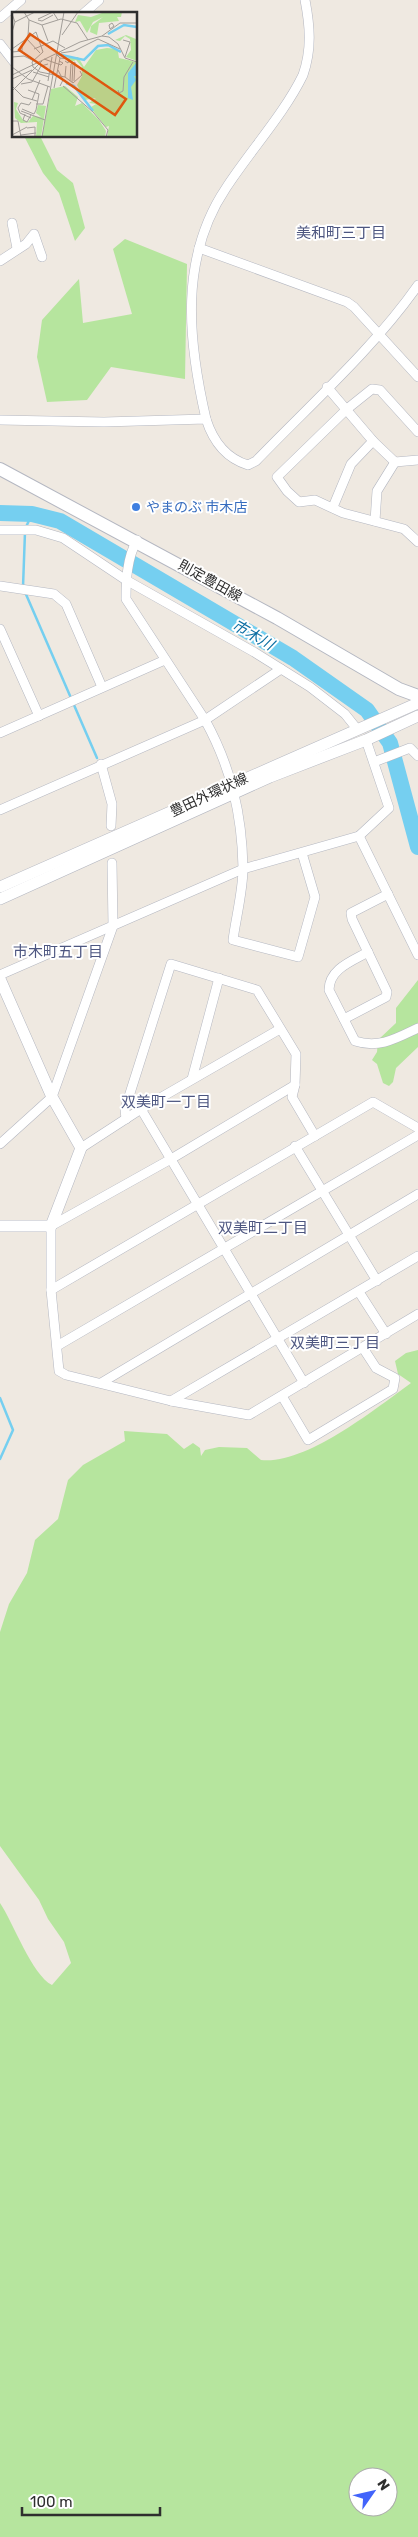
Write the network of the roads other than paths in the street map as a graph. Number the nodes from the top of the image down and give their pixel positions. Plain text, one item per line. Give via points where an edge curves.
1 (21, 0) edge
2 (99, 0) edge
3 (306, 0) edge
4 (85, 12) edge
5 (0, 18) edge
6 (0, 44) edge
7 (12, 59) edge
8 (12, 223) dead end
9 (17, 248) junction
10 (199, 248) junction
11 (42, 257) dead end
12 (0, 261) edge
13 (418, 285) edge
14 (379, 334) junction
15 (418, 377) edge
16 (327, 387) junction
17 (347, 409) junction
18 (206, 419) junction
19 (0, 420) edge
20 (418, 432) edge
21 (373, 441) junction
22 (418, 460) edge
23 (395, 462) junction
24 (0, 469) edge
25 (333, 507) junction
26 (375, 521) junction
27 (0, 530) edge
28 (418, 542) edge
29 (134, 544) junction
30 (126, 580) junction
31 (0, 586) edge
32 (0, 630) edge
33 (165, 660) junction
34 (282, 669) junction
35 (102, 687) junction
36 (418, 696) edge
37 (418, 702) edge
38 (39, 716) junction
39 (418, 716) edge
40 (205, 720) junction
41 (361, 728) junction
42 (0, 733) edge
43 (369, 738) junction
44 (418, 756) edge
45 (378, 760) junction
46 (101, 764) junction
47 (234, 789) junction
48 (1, 807) edge
49 (111, 826) dead end
50 (359, 836) junction
51 (302, 852) junction
52 (112, 863) dead end
53 (243, 869) junction
54 (0, 887) edge
55 (388, 894) junction
56 (0, 899) edge
57 (113, 926) junction
58 (368, 952) junction
59 (418, 955) edge
60 (0, 975) edge
61 (219, 978) junction
62 (0, 979) edge
63 (344, 1019) junction
64 (418, 1028) edge
65 (280, 1029) junction
66 (192, 1079) junction
67 (295, 1085) junction
68 (52, 1097) junction
69 (141, 1109) junction
70 (126, 1119) junction
71 (418, 1128) edge
72 (418, 1135) edge
73 (315, 1136) junction
74 (0, 1144) edge
75 (295, 1146) junction
76 (81, 1148) junction
77 (171, 1159) junction
78 (323, 1192) junction
79 (418, 1194) edge
80 (197, 1205) junction
81 (0, 1226) edge
82 (51, 1226) junction
83 (349, 1235) junction
84 (224, 1250) junction
85 (418, 1256) edge
86 (376, 1281) junction
87 (51, 1290) junction
88 (358, 1292) junction
89 (251, 1295) junction
90 (418, 1314) edge
91 (386, 1334) junction
92 (278, 1340) junction
93 (57, 1346) junction
94 (363, 1348) junction
95 (101, 1383) junction
96 (304, 1383) junction
97 (282, 1396) junction
98 (171, 1401) junction

1 - 5 street
2 - 4 street
3 - 10 street via 310,32 309,57 303,75 225,189
6 - 7 street
8 - 9 street
9 - 11 street via 26,244 34,234
9 - 12 street
10 - 14 street via 340,298 354,307
10 - 18 street via 191,289 191,338
13 - 14 street
14 - 15 street
14 - 16 street
16 - 17 street
16 - 18 street via 256,461 248,465 237,462 217,444
17 - 20 street via 368,390 380,390
17 - 21 street
17 - 25 street via 278,477 299,502 315,500
18 - 19 street via 104,422
21 - 23 street
21 - 25 street via 351,464
22 - 23 street
23 - 26 street via 377,491
24 - 29 main road, 則定豊田線
25 - 26 street via 343,513
26 - 28 street via 404,529
27 - 30 street via 32,530 63,538
29 - 30 street
29 - 36 main road, 則定豊田線 via 277,618 399,689
30 - 33 street via 126,599
30 - 34 street
31 - 35 street via 54,594 66,604
32 - 38 street
33 - 35 street
33 - 40 street
34 - 40 street
34 - 41 street
35 - 38 street
37 - 41 street, 豊田外環状線
38 - 42 street
39 - 43 street, 豊田外環状線
40 - 46 street
40 - 47 street via 216,739
41 - 47 street, 豊田外環状線
43 - 45 street
43 - 47 street, 豊田外環状線
44 - 45 street via 410,748
45 - 50 street via 389,808
46 - 48 street
46 - 49 street via 112,804
47 - 53 street
47 - 54 street, 豊田外環状線
47 - 56 street, 豊田外環状線
50 - 51 street
50 - 55 street
51 - 53 street
51 - 53 street via 315,897 298,957 232,940
52 - 57 street
53 - 57 street
55 - 58 street via 351,913
55 - 59 street
57 - 60 street
57 - 68 street
58 - 63 street via 337,970 329,982 329,990
58 - 63 street via 387,992 386,998
61 - 65 street via 257,990
61 - 66 street
61 - 70 street via 171,964 125,1109
62 - 68 street
63 - 64 street via 355,1041 367,1045 386,1043
65 - 66 street
65 - 67 street via 296,1054
66 - 69 street
67 - 73 street via 292,1097
67 - 77 street
68 - 74 street
68 - 76 street
69 - 70 street
69 - 77 street
70 - 76 street
71 - 73 street via 373,1102
72 - 78 street
73 - 75 street
75 - 78 street
75 - 80 street
76 - 82 street
77 - 80 street
77 - 82 street
78 - 83 street
78 - 84 street
79 - 83 street
80 - 84 street
80 - 87 street
81 - 82 street
82 - 87 street
83 - 86 street
83 - 89 street
84 - 89 street
84 - 93 street
85 - 86 street
86 - 88 street
87 - 93 street
88 - 91 street
88 - 92 street
89 - 92 street
89 - 95 street
90 - 91 street
91 - 94 street
92 - 96 street
92 - 98 street
93 - 95 street via 59,1371
94 - 96 street
94 - 97 street via 376,1368 395,1378 393,1389 308,1440
95 - 98 street
96 - 97 street
97 - 98 street via 249,1415

